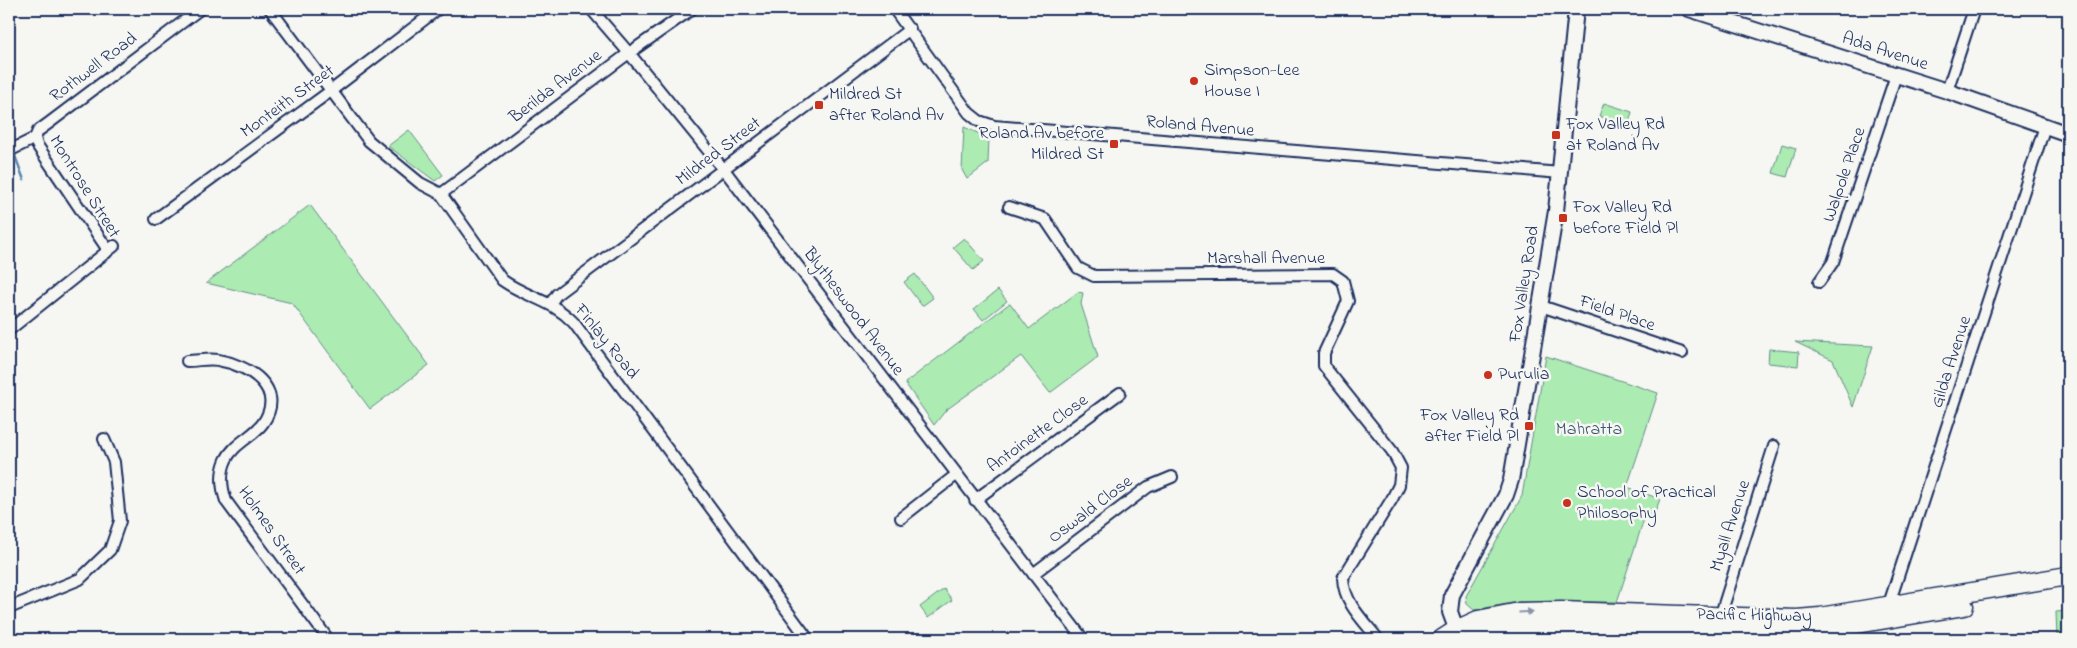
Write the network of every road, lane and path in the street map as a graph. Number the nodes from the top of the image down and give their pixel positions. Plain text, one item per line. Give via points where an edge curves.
1 (200, 9) edge
2 (270, 9) edge
3 (438, 9) edge
4 (591, 9) edge
5 (692, 9) edge
6 (894, 9) edge
7 (1576, 9) edge
8 (1689, 9) edge
9 (1974, 9) edge
10 (910, 29) junction
11 (629, 53) junction
12 (1896, 75) junction
13 (332, 90) junction
14 (1947, 91) junction
15 (2045, 126) junction
16 (2068, 134) edge
17 (35, 138) junction
18 (9, 151) edge
19 (723, 169) junction
20 (1561, 173) junction
21 (441, 194) junction
22 (1009, 207) dead end
23 (156, 219) dead end
24 (1819, 282) dead end
25 (550, 304) junction
26 (1541, 306) junction
27 (9, 330) edge
28 (1682, 353) dead end
29 (187, 361) dead end
30 (1120, 393) dead end
31 (104, 439) dead end
32 (1774, 446) dead end
33 (956, 475) junction
34 (1172, 477) dead end
35 (976, 500) junction
36 (901, 518) dead end
37 (1033, 574) junction
38 (2068, 576) edge
39 (2068, 588) edge
40 (1888, 607) junction
41 (9, 608) edge
42 (1720, 617) junction
43 (1781, 630) edge
44 (1453, 636) edge
45 (328, 639) edge
46 (808, 639) edge
47 (1083, 639) edge
48 (1378, 639) edge
49 (1475, 639) edge

1 - 17 street, Rothwell Road via 49,123
2 - 13 street, Finlay Road
3 - 13 street, Monteith Street
4 - 11 street, Blytheswood Avenue
5 - 11 street, Berilda Avenue
6 - 10 street, Roland Avenue
7 - 20 main road, Fox Valley Road
8 - 12 main road, Ada Avenue
9 - 14 street
10 - 19 street, Mildred Street
10 - 20 street, Roland Avenue via 969,113 994,126
11 - 19 street, Blytheswood Avenue
11 - 21 street, Berilda Avenue
12 - 14 main road, Ada Avenue
12 - 24 street, Walpole Place via 1833,262
13 - 21 street, Finlay Road via 369,141 420,183
13 - 23 street, Monteith Street
14 - 15 main road, Ada Avenue
15 - 16 main road, Ada Avenue
15 - 40 street, Gilda Avenue
17 - 18 street, Rothwell Road
17 - 27 street, Montrose Street via 110,250
19 - 25 street, Mildred Street via 558,294
19 - 33 street, Blytheswood Avenue
20 - 26 main road, Fox Valley Road
21 - 25 street, Finlay Road via 502,280
22 - 48 street, Marshall Avenue via 1045,219 1078,268 1094,276 1333,274 1344,281 1348,300 1324,353 1324,366 1392,451 1401,468 1400,485 1343,578 1349,602
25 - 46 street, Finlay Road via 574,323
26 - 28 street, Field Place
26 - 44 main road, Fox Valley Road via 1511,480 1452,595
29 - 45 street, Holmes Street via 217,359 255,373 267,389 271,398 264,422 225,461 222,488 226,501
30 - 35 street, Antoinette Close
31 - 41 street via 114,462 120,521 110,550 80,579
32 - 42 street, Myall Avenue
33 - 35 street, Blytheswood Avenue
33 - 36 street
34 - 37 street, Oswald Close via 1148,487
35 - 37 street, Blytheswood Avenue
37 - 47 street, Blytheswood Avenue
38 - 40 highway, Pacific Highway
39 - 43 highway, Pacific Highway via 1804,634
40 - 43 highway, Pacific Highway via 1820,617
42 - 43 highway, Pacific Highway
44 -> 42 highway, Pacific Highway via 1478,620 1519,612
43 - 49 highway, Pacific Highway via 1545,626 1525,627

